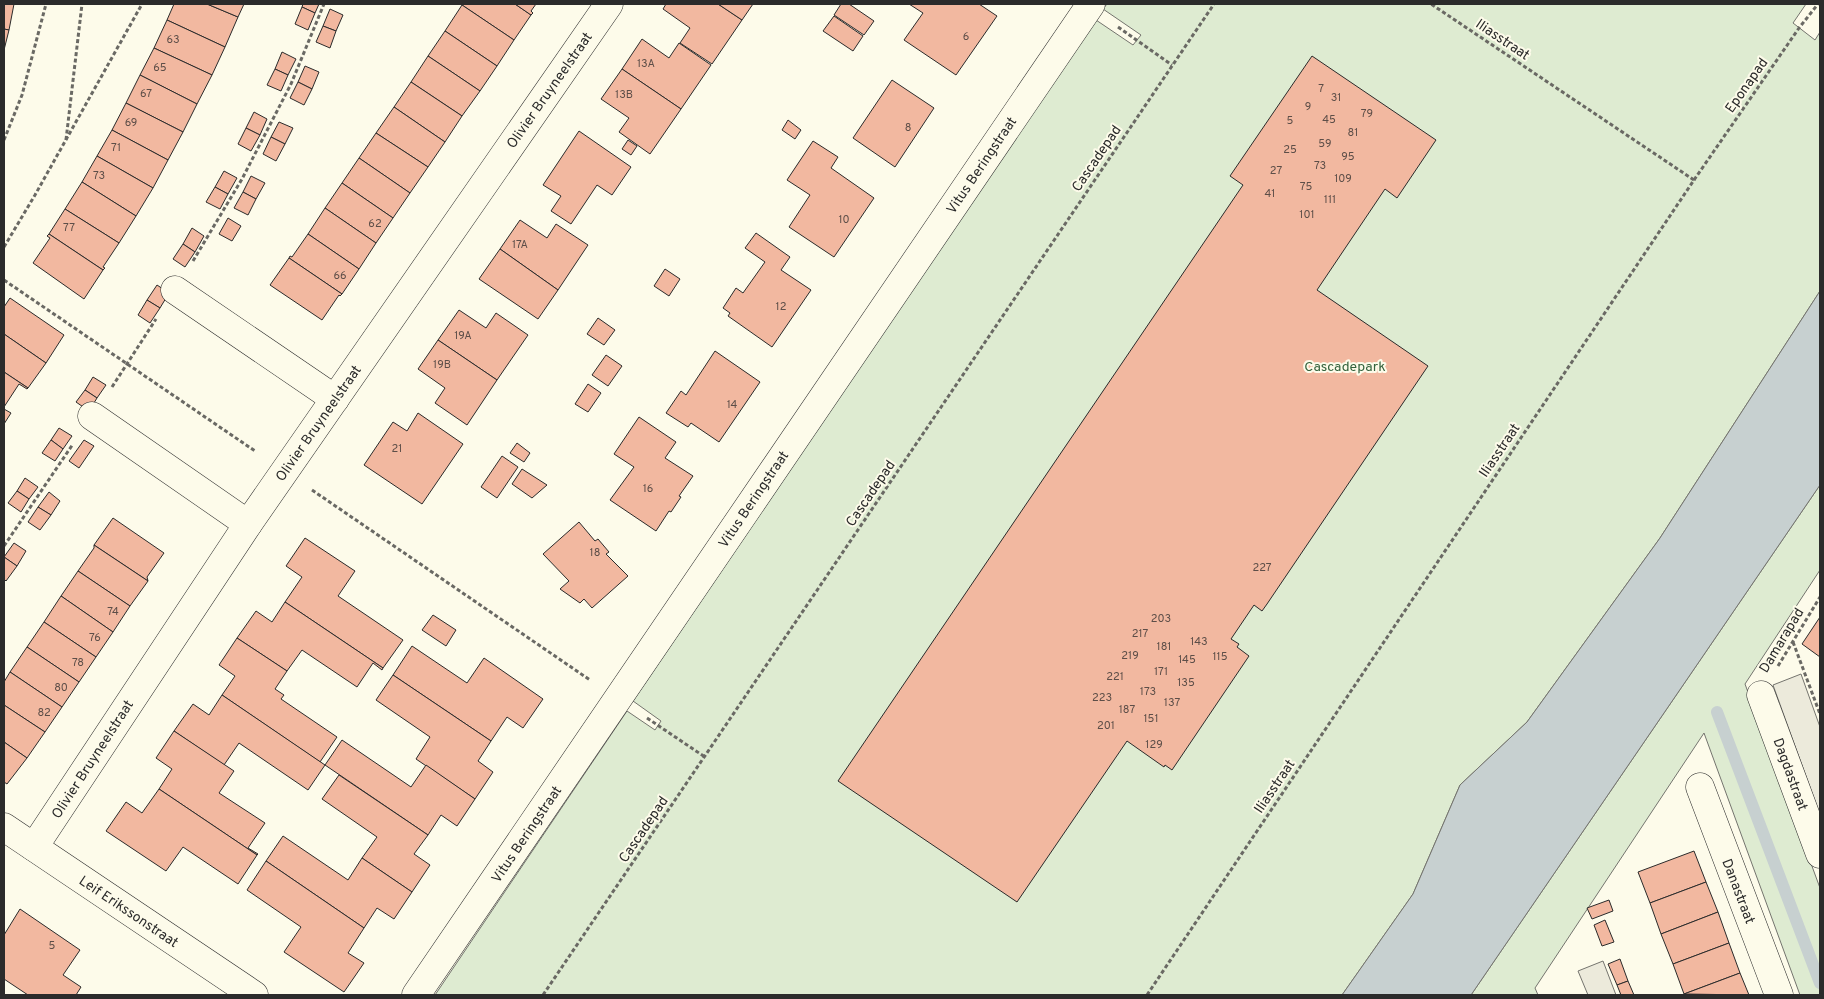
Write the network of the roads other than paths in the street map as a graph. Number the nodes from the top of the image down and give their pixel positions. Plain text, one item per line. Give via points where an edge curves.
1 (609, 4) edge
2 (1090, 5) edge
3 (175, 290) dead end
4 (334, 400) junction
5 (92, 416) dead end
6 (248, 524) junction
7 (1761, 695) road end
8 (1700, 786) dead end
9 (4, 827) edge
10 (34, 848) junction
11 (1820, 854) edge
12 (254, 995) edge
13 (416, 995) edge
14 (1779, 995) edge

1 - 4 street, Olivier Bruyneelstraat
2 - 13 street, Vitus Beringstraat
3 - 4 street
4 - 6 street, Olivier Bruyneelstraat
5 - 6 street
6 - 10 street, Olivier Bruyneelstraat
7 - 11 street, Dagdastraat
8 - 14 street, Danastraat
9 - 10 street, Leif Erikssonstraat
10 - 12 street, Leif Erikssonstraat

